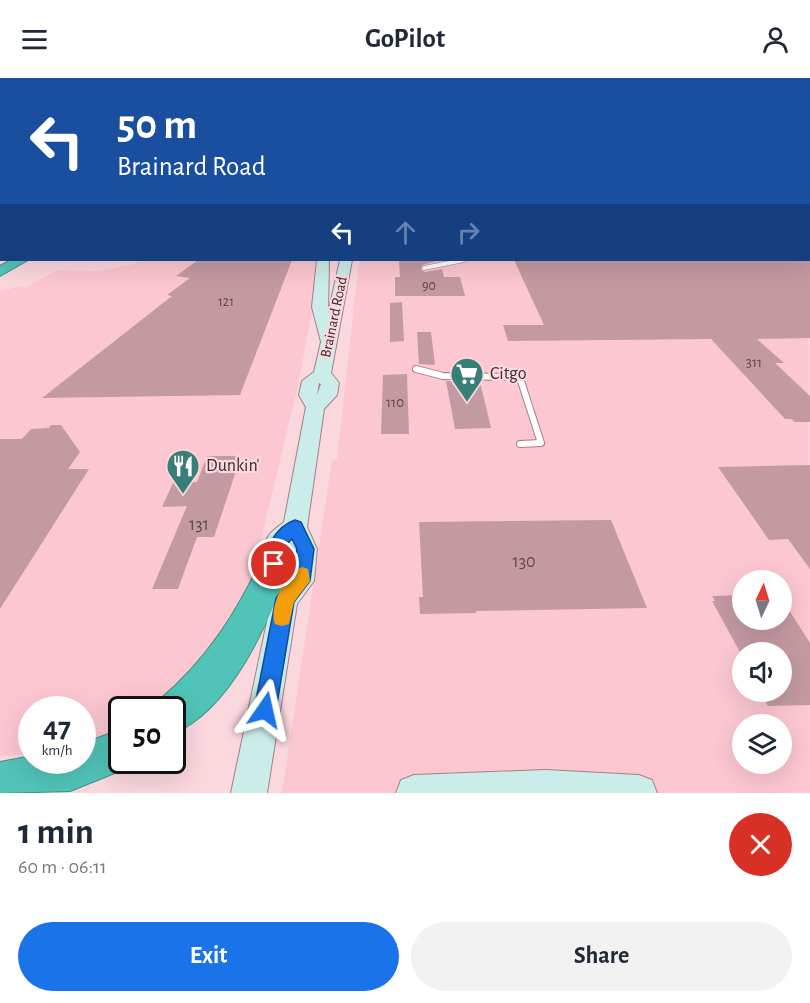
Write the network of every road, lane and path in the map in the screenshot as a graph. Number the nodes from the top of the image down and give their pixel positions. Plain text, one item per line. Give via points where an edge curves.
1 (17, 261) edge
2 (323, 261) edge
3 (346, 261) edge
4 (459, 261) edge
5 (424, 268) dead end
6 (0, 269) edge
7 (328, 344) junction
8 (416, 369) dead end
9 (520, 444) dead end
10 (295, 527) junction
11 (274, 564) junction
12 (285, 598) junction
13 (186, 703) edge
14 (108, 755) edge
15 (0, 783) edge
16 (249, 793) edge
17 (414, 793) edge
18 (639, 793) edge

1 - 6 highway
2 - 7 main road via 319,307
3 - 7 main road, Brainard Road
4 - 5 lane
7 - 10 main road, Brainard Road via 322,374 330,383 328,394 315,407
8 - 9 lane via 443,376 510,376 521,381 541,443
10 - 11 main road, Brainard Road via 279,542
10 - 12 main road, Brainard Road via 305,549 301,581
11 - 12 main road via 273,579
11 - 13 highway via 255,612 229,654
12 - 16 main road, Brainard Road
14 - 15 highway via 70,770
17 - 18 main road via 527,788

